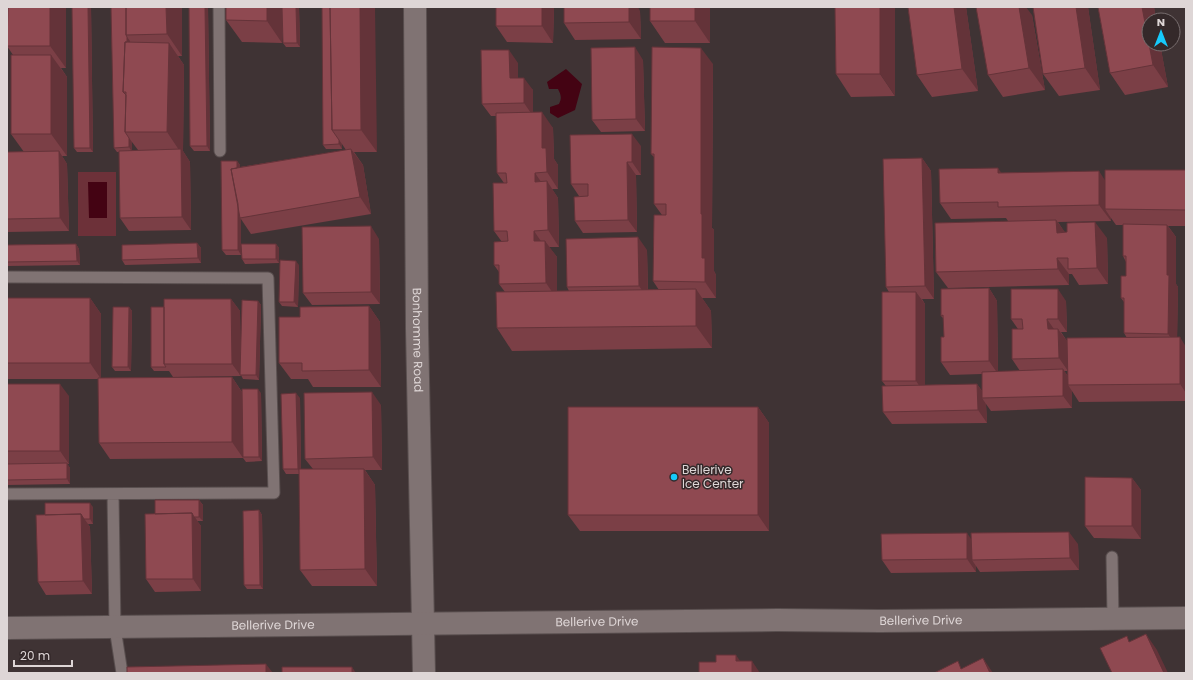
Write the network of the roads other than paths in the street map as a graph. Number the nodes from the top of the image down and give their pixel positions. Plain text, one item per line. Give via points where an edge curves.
1 (219, 7) edge
2 (415, 7) edge
3 (220, 152) dead end
4 (7, 277) edge
5 (7, 494) edge
6 (113, 494) junction
7 (1112, 557) dead end
8 (1113, 618) junction
9 (1186, 618) edge
10 (423, 623) junction
11 (7, 628) edge
12 (114, 628) junction
13 (122, 673) edge
14 (424, 673) edge

1 - 3 lane
2 - 10 street, Bonhomme Road via 417,329
4 - 6 lane via 268,278 274,492
5 - 6 lane
6 - 12 lane
7 - 8 lane
8 - 9 street, Bellerive Drive
8 - 10 street, Bellerive Drive
10 - 12 street, Bellerive Drive
10 - 14 street, Bonhomme Road
11 - 12 street, Bellerive Drive
12 - 13 lane

